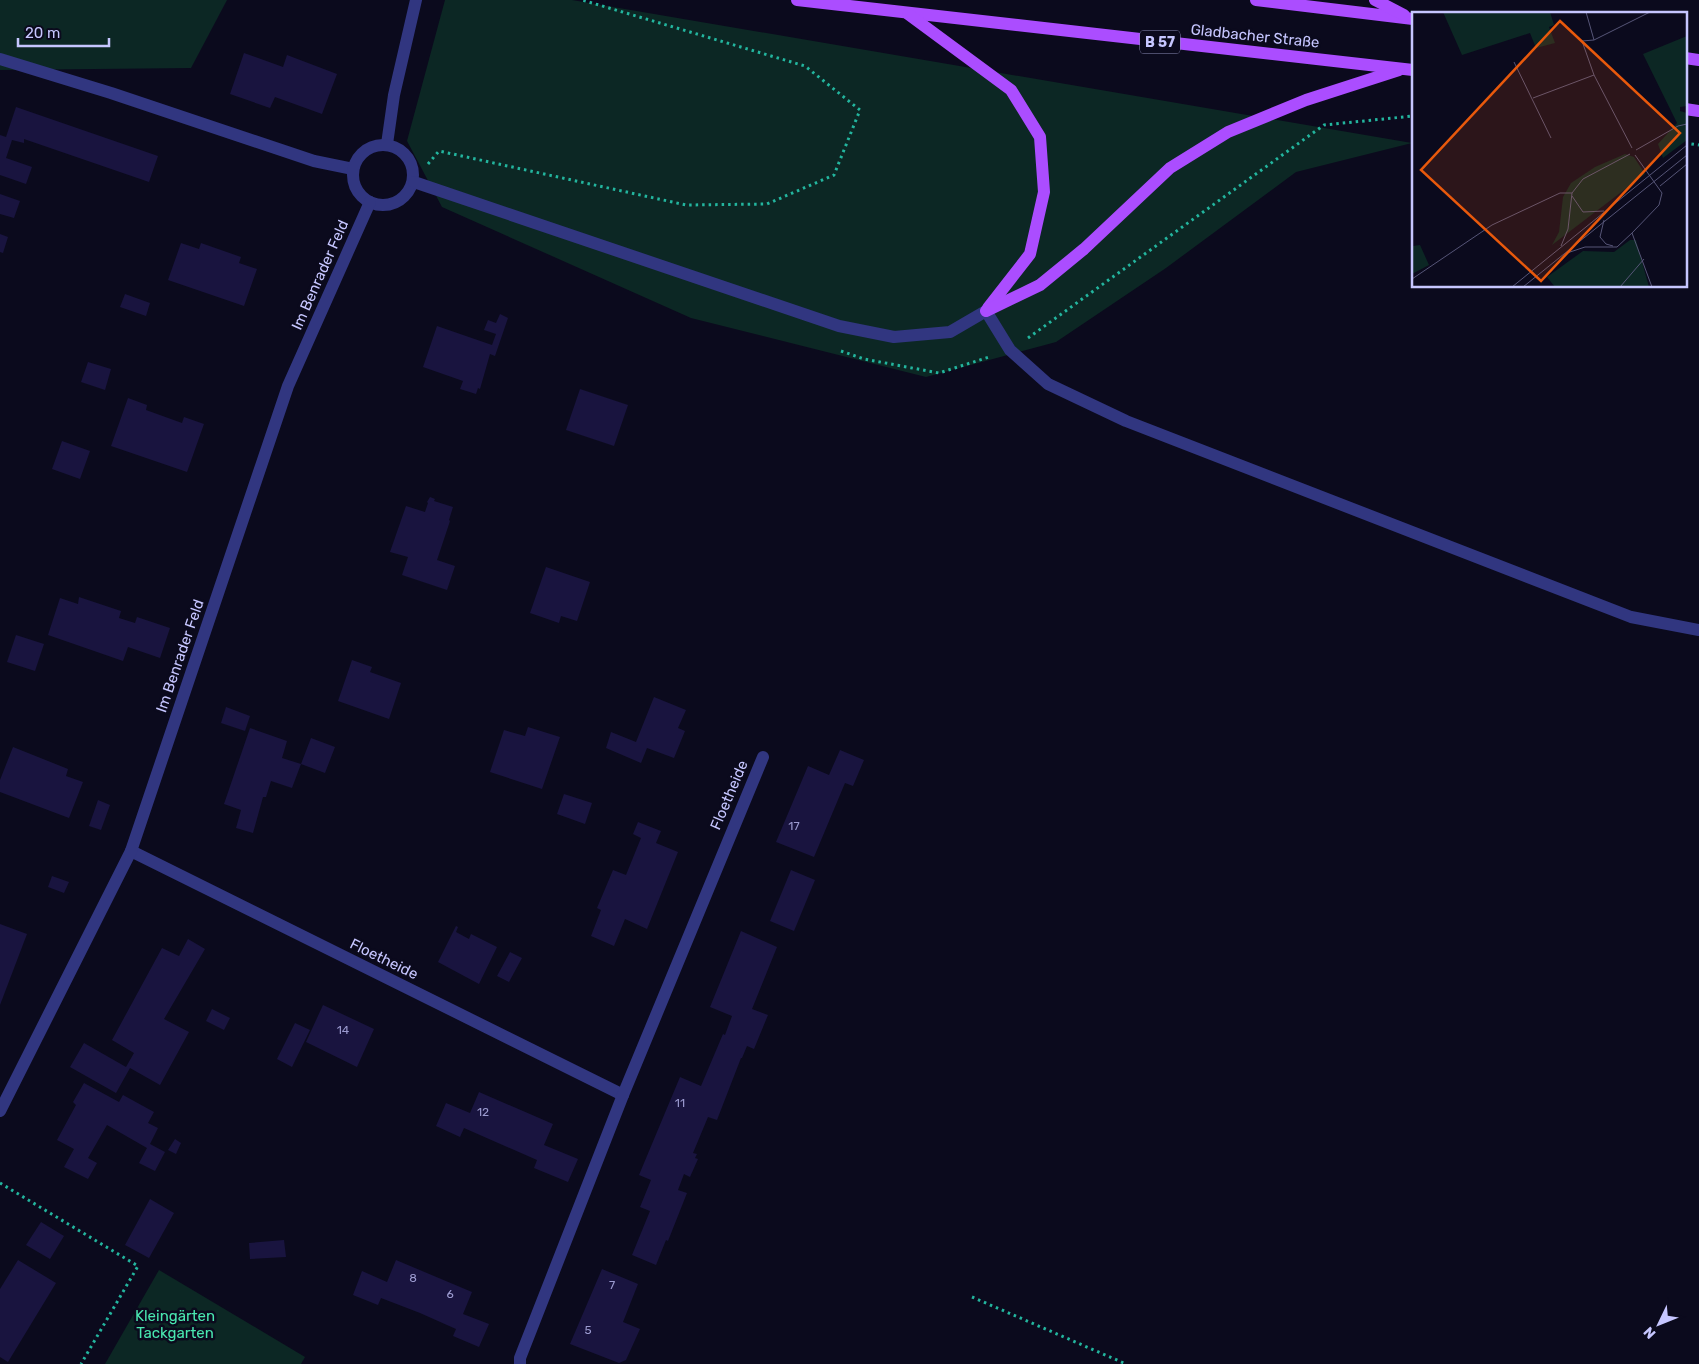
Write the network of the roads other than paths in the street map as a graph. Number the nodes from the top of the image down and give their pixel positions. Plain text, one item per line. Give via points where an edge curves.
1 (416, 0) edge
2 (797, 0) edge
3 (1256, 0) edge
4 (1374, 0) edge
5 (908, 14) junction
6 (1412, 19) edge
7 (1412, 19) edge
8 (0, 58) edge
9 (1686, 58) edge
10 (1699, 60) edge
11 (1409, 69) edge
12 (1686, 109) edge
13 (1699, 111) edge
14 (387, 144) junction
15 (353, 169) junction
16 (414, 182) junction
17 (370, 202) junction
18 (986, 311) junction
19 (1699, 630) edge
20 (763, 757) dead end
21 (131, 851) junction
22 (623, 1095) junction
23 (0, 1111) edge
24 (520, 1364) edge

1 - 14 street via 394,94
2 - 5 main road, Gladbacher Straße / B 57
3 - 6 main road
4 - 7 main road
5 - 11 main road, Gladbacher Straße / B 57
5 - 18 main road via 1011,90 1040,137 1044,192 1030,254
8 - 15 street via 314,162
9 - 10 main road
11 - 18 main road via 1306,100 1228,132 1170,168 1084,249 1040,285
12 - 13 main road
14 - 15 street via 372,146 358,156
14 - 16 street via 404,151 414,167
15 - 17 street via 353,182 360,195
16 - 17 street via 405,197 389,206
16 - 18 street via 839,326 894,337 950,332
17 - 21 street, Im Benrader Feld via 288,386
18 - 19 street via 1010,350 1048,384 1126,421 1631,617
20 - 22 street, Floetheide
21 - 22 street, Floetheide
21 - 23 street, Im Benrader Feld
22 - 24 street, Floetheide

